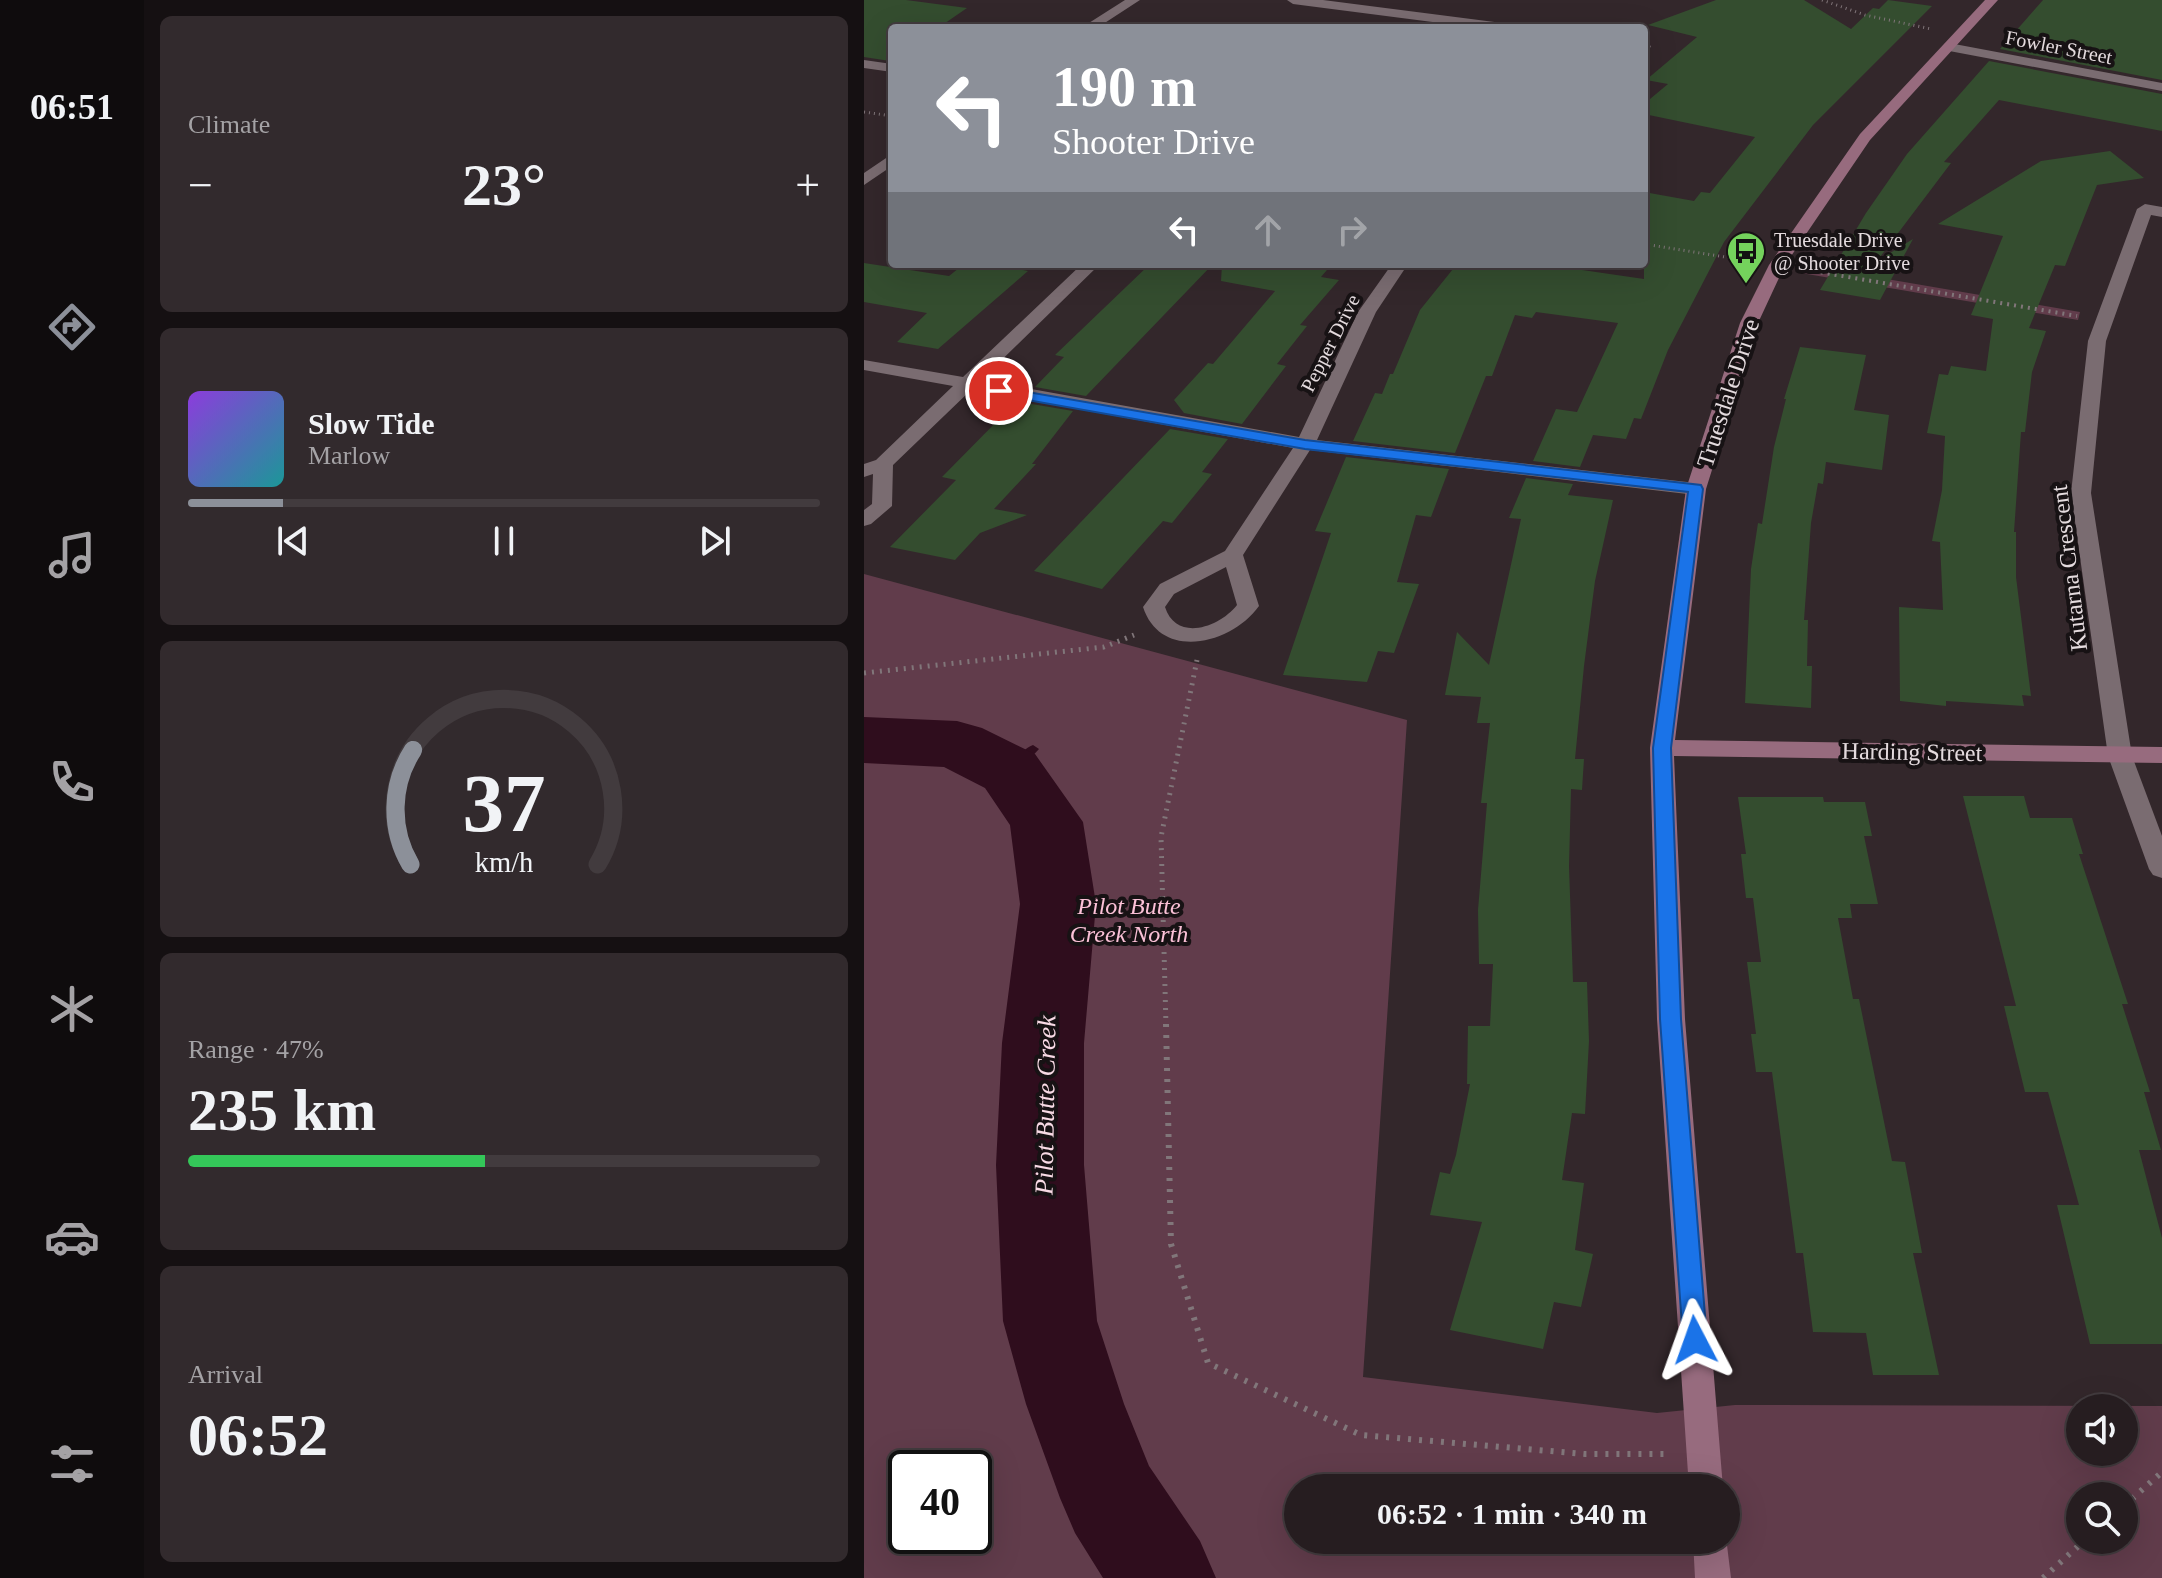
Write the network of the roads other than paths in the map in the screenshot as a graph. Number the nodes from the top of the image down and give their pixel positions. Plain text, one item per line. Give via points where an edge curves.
1 (1134, 0) edge
2 (1293, 0) edge
3 (1992, 0) edge
4 (1390, 12) junction
5 (1095, 24) edge
6 (1374, 24) edge
7 (1480, 24) edge
8 (1954, 41) junction
9 (864, 64) edge
10 (888, 67) edge
11 (2162, 87) edge
12 (888, 162) edge
13 (864, 180) edge
14 (2162, 212) edge
15 (1088, 268) edge
16 (1397, 268) edge
17 (864, 365) edge
18 (968, 385) junction
19 (1305, 444) junction
20 (874, 468) edge
21 (1696, 489) junction
22 (864, 520) edge
23 (1233, 555) junction
24 (1662, 748) junction
25 (2162, 755) edge
26 (2120, 756) junction
27 (2162, 869) edge
28 (1705, 1474) edge
29 (1711, 1554) edge
30 (1713, 1578) edge

1 - 5 street
2 - 4 street
3 - 8 street, Truesdale Drive
4 - 6 street
4 - 7 street
8 - 11 street, Fowler Street
8 - 21 street, Truesdale Drive via 1865,137 1777,265 1749,323
9 - 10 street
12 - 13 street
14 - 26 street, Kutarna Crescent via 2145,209 2097,341 2081,493
15 - 18 street
16 - 19 street, Pepper Drive via 1367,312
17 - 18 street
18 - 19 street
18 - 20 street
19 - 21 street
19 - 23 street, Pepper Drive
20 - 22 street via 882,506
21 - 24 street, Truesdale Drive
23 - 23 street via 1248,606 1241,619 1200,635 1161,624 1154,607 1167,589
24 - 26 street, Harding Street
24 - 28 street, Truesdale Drive via 1671,1019
25 - 26 street, Harding Street
26 - 27 street, Kutarna Crescent
29 - 30 street

